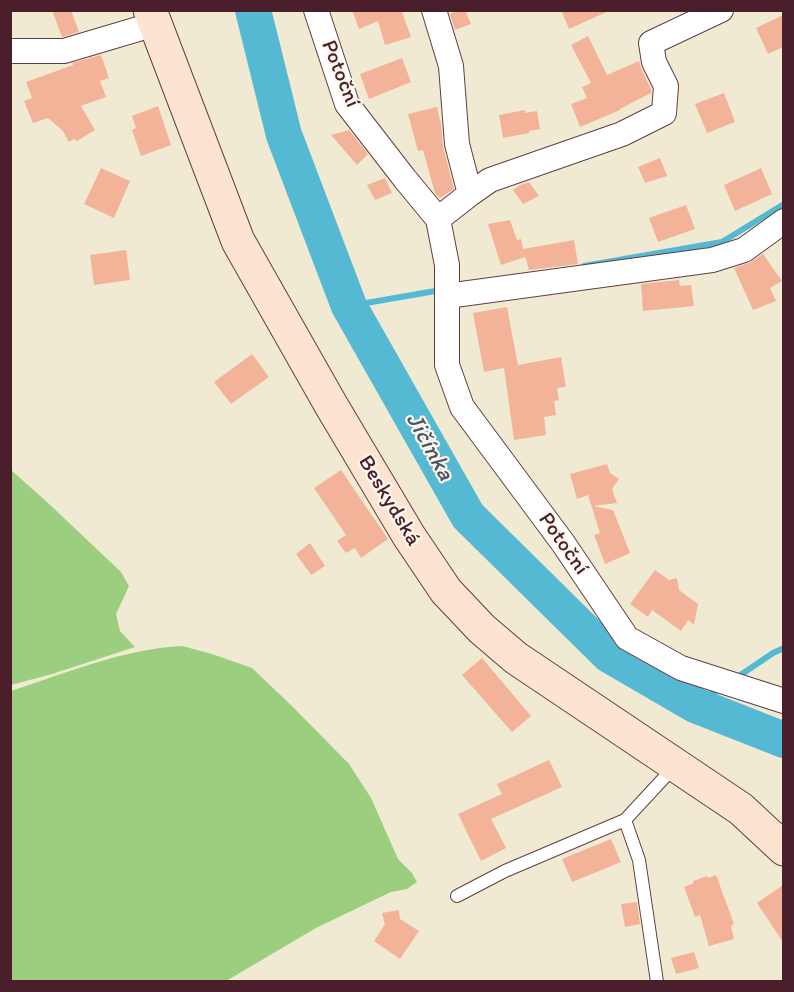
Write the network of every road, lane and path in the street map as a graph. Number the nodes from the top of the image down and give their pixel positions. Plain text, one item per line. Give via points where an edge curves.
1 (316, 10) edge
2 (434, 10) edge
3 (721, 10) edge
4 (152, 17) edge
5 (10, 51) edge
6 (470, 195) junction
7 (438, 219) junction
8 (783, 221) edge
9 (447, 296) junction
10 (783, 701) edge
11 (676, 765) junction
12 (625, 820) junction
13 (783, 849) edge
14 (457, 896) dead end
15 (657, 981) edge

1 - 7 street, Potoční via 347,104
2 - 6 street via 451,66 458,144
3 - 6 street via 651,43 654,62 666,86 664,113 622,134 490,180
4 - 5 street, Beskydská via 64,51
4 - 11 street, Beskydská via 238,241 331,405 446,591 482,630 516,658
6 - 7 street
7 - 9 street, Potoční via 447,265
8 - 9 street via 744,250 712,260
9 - 10 street, Potoční via 447,365 462,407 563,543 627,638 681,668
11 - 12 lane
11 - 13 street, Beskydská via 741,809
12 - 14 lane
12 - 15 lane via 639,860

